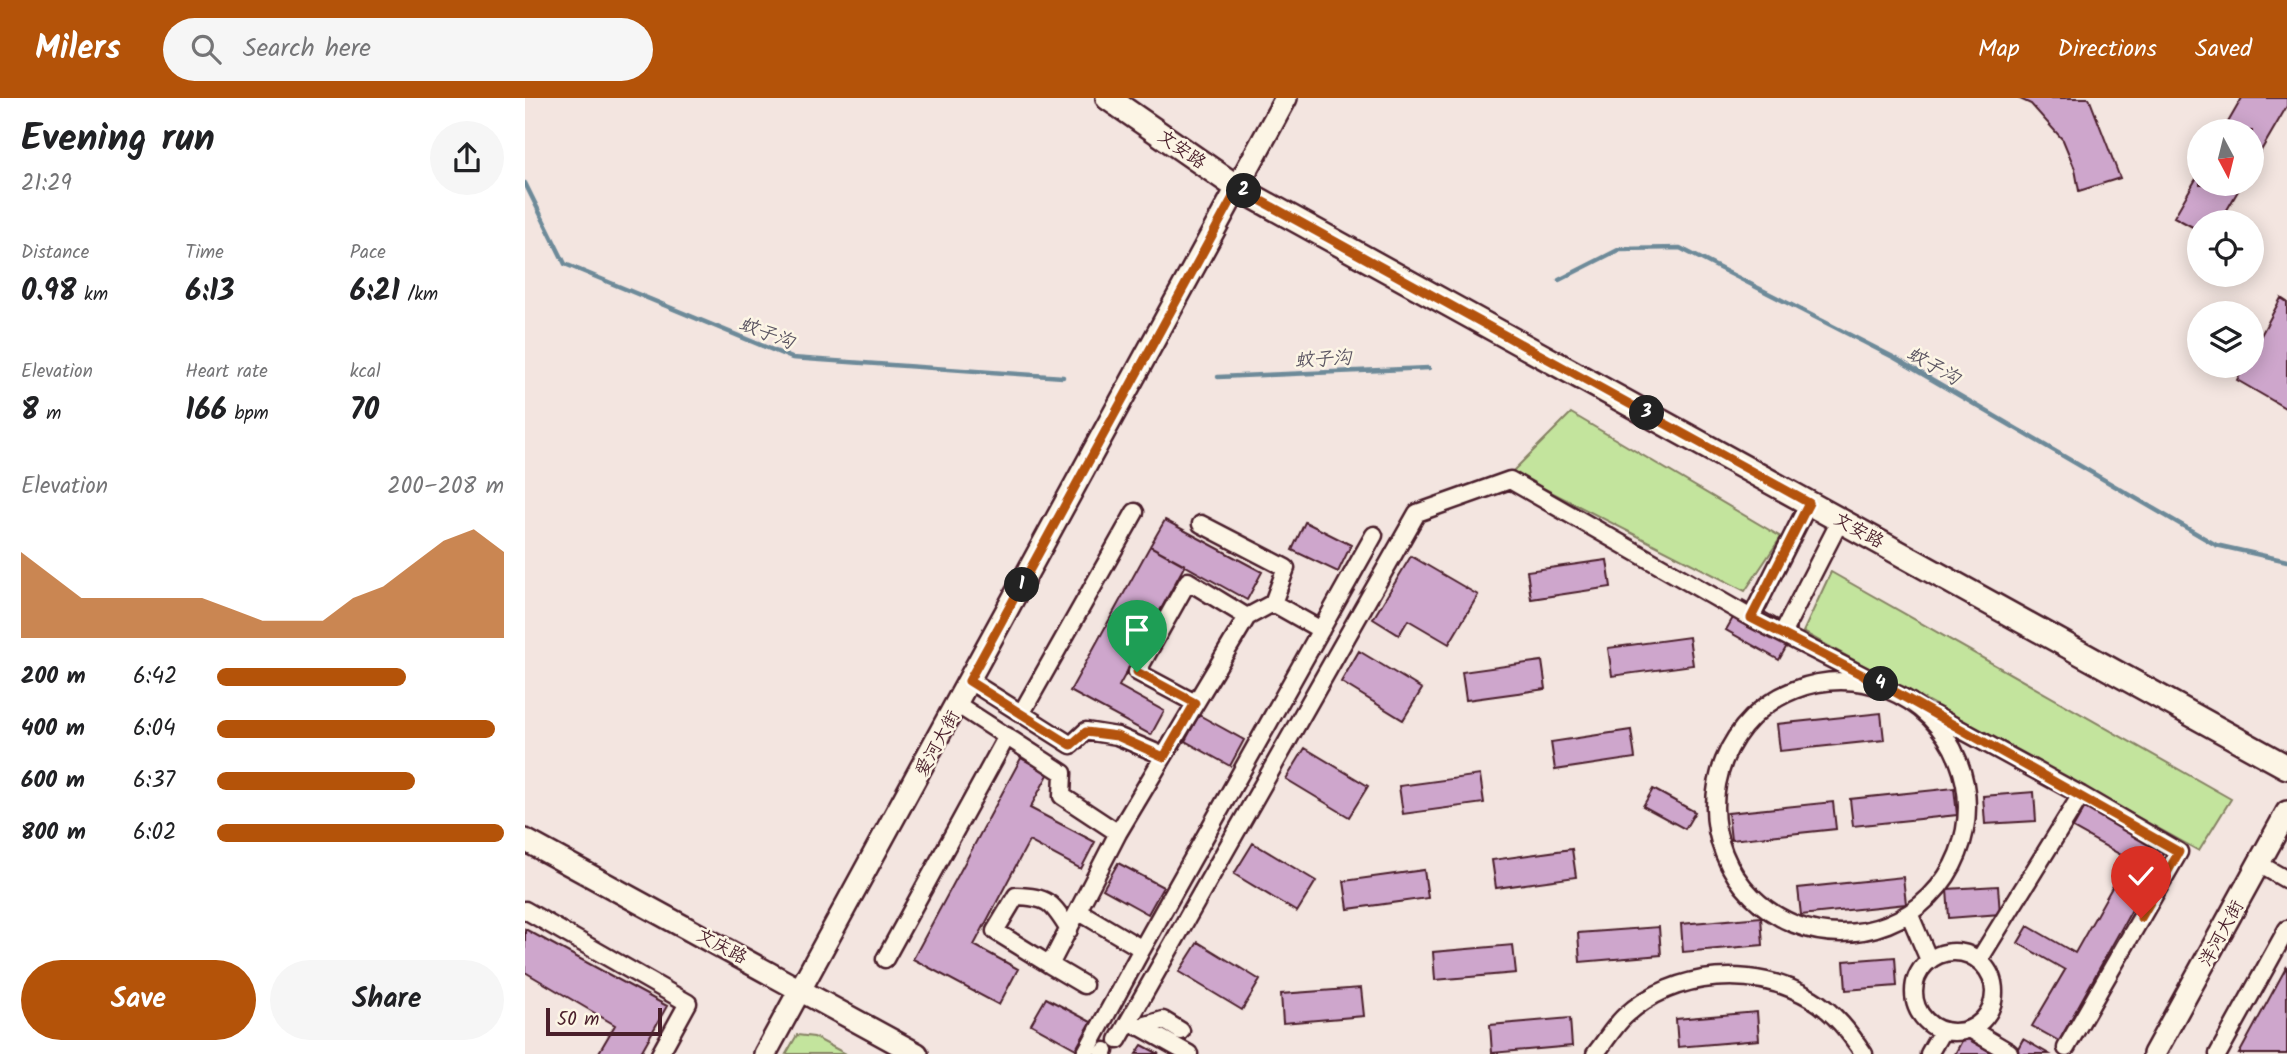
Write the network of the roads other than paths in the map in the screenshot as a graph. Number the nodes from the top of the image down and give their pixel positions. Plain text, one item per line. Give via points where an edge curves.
1 (1108, 98) edge
2 (1286, 98) edge
3 (1238, 188) junction
4 (1809, 503) junction
5 (1135, 512) dead end
6 (1841, 519) junction
7 (1201, 524) dead end
8 (1374, 535) dead end
9 (1273, 603) junction
10 (1247, 617) junction
11 (1751, 618) junction
12 (1321, 630) junction
13 (1782, 634) junction
14 (969, 681) junction
15 (1888, 688) junction
16 (1195, 703) junction
17 (958, 705) junction
18 (1926, 711) junction
19 (1021, 713) junction
20 (1007, 736) junction
21 (1164, 757) junction
22 (2287, 767) edge
23 (2081, 795) junction
24 (2287, 813) edge
25 (1118, 833) junction
26 (525, 840) edge
27 (2259, 864) junction
28 (2287, 880) edge
29 (525, 910) edge
30 (1078, 911) junction
31 (1909, 913) junction
32 (2287, 929) edge
33 (1069, 930) junction
34 (1142, 949) junction
35 (885, 959) dead end
36 (1929, 960) junction
37 (1979, 960) junction
38 (1051, 965) junction
39 (1084, 985) dead end
40 (802, 989) junction
41 (1134, 1024) junction
42 (1970, 1029) junction
43 (1181, 1031) dead end
44 (1942, 1031) junction
45 (1118, 1040) dead end
46 (2066, 1048) dead end
47 (2009, 1052) dead end
48 (660, 1054) edge
49 (765, 1054) edge
50 (917, 1054) edge
51 (1085, 1054) edge
52 (1189, 1054) edge
53 (1595, 1054) edge
54 (1864, 1054) edge
55 (1929, 1054) edge
56 (2154, 1054) edge
57 (2218, 1054) edge

1 - 3 main road, 文安路
2 - 3 street, 爱河大街
3 - 4 main road, 文安路
3 - 14 street, 爱河大街
4 - 6 main road, 文安路
4 - 11 street
5 - 19 street
6 - 13 street
6 - 22 main road, 文安路
7 - 9 street via 1286,568
8 - 12 street
9 - 10 street
9 - 12 street
10 - 16 street
10 - 16 street via 1188,580 1137,672
11 - 13 street
11 - 41 street via 1510,480 1417,513
12 - 34 street
13 - 15 street
14 - 17 street, 爱河大街
14 - 19 street
15 - 18 street
15 - 31 street via 1845,680 1801,686 1762,707 1733,740 1717,780 1715,824 1729,866 1752,897 1785,920 1823,932 1862,932
16 - 21 street
17 - 20 street
17 - 40 street, 爱河大街
18 - 23 street
18 - 31 street via 1953,745 1967,786 1967,826 1955,863 1932,896
19 - 21 street via 1071,745 1086,732 1117,736
20 - 25 street via 1063,773 1062,796
20 - 35 street
21 - 25 street
23 - 37 street
23 - 46 street via 2179,852
24 - 27 street, 洋河大街
25 - 30 street
26 - 40 street, 文庆路
27 - 28 street
27 - 56 street, 洋河大街
29 - 48 street via 688,1003
30 - 33 street
30 - 34 street
31 - 36 street
32 - 57 street
33 - 38 street
33 - 38 street via 1042,897 1016,896 995,931
34 - 51 street
36 - 37 street via 1952,952
36 - 44 street via 1913,993 1922,1016
37 - 42 street via 1988,971 1994,997 1981,1022
38 - 39 street
40 - 49 street, 爱河大街
40 - 50 street, 文庆路
41 - 43 street via 1163,1020
41 - 45 street
41 - 52 street
42 - 44 street
42 - 47 street
44 - 55 street
53 - 54 street via 1625,1016 1669,988 1720,976 1772,981 1813,1000 1847,1029

